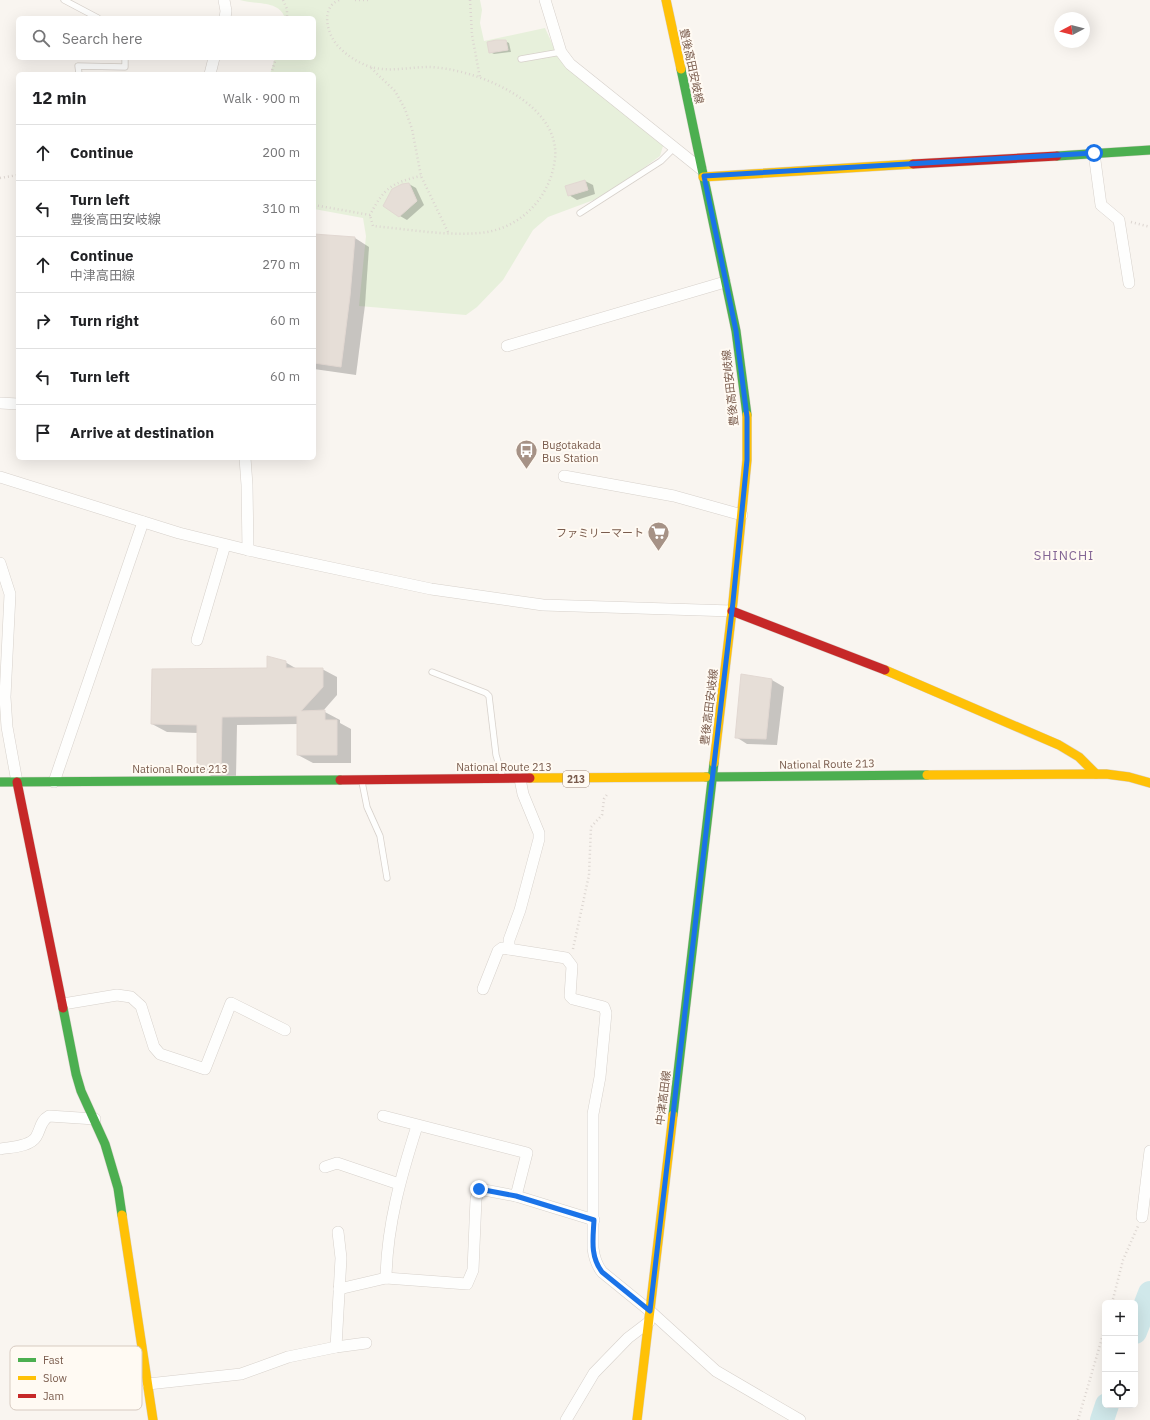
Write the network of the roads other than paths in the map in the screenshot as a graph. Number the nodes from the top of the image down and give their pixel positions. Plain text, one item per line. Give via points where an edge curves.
1 (64, 0) edge
2 (224, 0) edge
3 (545, 0) edge
4 (666, 0) edge
5 (94, 16) edge
6 (225, 16) edge
7 (561, 52) junction
8 (521, 59) dead end
9 (125, 60) edge
10 (214, 60) edge
11 (79, 72) edge
12 (210, 72) edge
13 (674, 148) junction
14 (1150, 150) edge
15 (1094, 153) junction
16 (703, 173) junction
17 (580, 213) dead end
18 (725, 282) junction
19 (1129, 283) dead end
20 (507, 346) dead end
21 (0, 403) edge
22 (16, 404) edge
23 (245, 460) edge
24 (564, 476) dead end
25 (0, 477) edge
26 (742, 515) junction
27 (143, 522) junction
28 (225, 545) junction
29 (248, 550) junction
30 (0, 563) edge
31 (732, 611) junction
32 (4, 631) edge
33 (197, 640) dead end
34 (432, 672) dead end
35 (1096, 774) junction
36 (712, 778) junction
37 (503, 779) junction
38 (520, 779) junction
39 (362, 780) junction
40 (0, 782) edge
41 (17, 782) junction
42 (54, 782) junction
43 (1150, 783) edge
44 (387, 878) dead end
45 (509, 949) junction
46 (483, 989) dead end
47 (63, 1004) junction
48 (285, 1030) dead end
49 (383, 1116) dead end
50 (95, 1119) junction
51 (417, 1126) junction
52 (0, 1149) edge
53 (1150, 1151) edge
54 (325, 1167) dead end
55 (399, 1184) junction
56 (516, 1196) junction
57 (1142, 1217) road end
58 (594, 1220) junction
59 (338, 1232) dead end
60 (386, 1278) junction
61 (339, 1288) junction
62 (650, 1316) junction
63 (366, 1342) dead end
64 (336, 1347) junction
65 (148, 1384) junction
66 (153, 1420) edge
67 (566, 1420) edge
68 (637, 1420) edge
69 (800, 1420) edge

1 - 5 lane
2 - 6 street
3 - 7 street
4 - 16 main road, 豊後高田安岐線
7 - 8 lane
7 - 13 street via 583,76
9 - 11 lane via 125,67 78,66
10 - 12 street
13 - 16 street
13 - 17 lane via 662,161
14 - 15 main road
15 - 16 main road
15 - 19 street via 1101,205 1120,220
16 - 18 main road, 豊後高田安岐線
18 - 20 street
18 - 26 main road, 豊後高田安岐線 via 736,331 747,417 747,460
21 - 22 street
23 - 29 street
24 - 26 street via 674,496
25 - 27 street
26 - 31 main road, 豊後高田安岐線
27 - 28 street
27 - 42 street
28 - 29 street
28 - 33 street
29 - 31 street via 431,589 494,599 543,605
30 - 32 street via 10,594
31 - 35 main road via 868,663 1059,745 1079,757
31 - 36 main road, 豊後高田安岐線
32 - 41 street via 7,727
34 - 37 lane via 489,696 496,755
35 - 36 main road, National Route 213 / 213
35 - 43 main road, National Route 213 / 213 via 1118,775
36 - 38 main road, National Route 213 / 213
36 - 62 main road, 中津高田線
37 - 38 main road, National Route 213 / 213
37 - 39 main road, National Route 213 / 213
38 - 45 street via 539,839 520,910 509,940
39 - 42 main road, National Route 213 / 213
39 - 44 lane via 367,807 380,836
40 - 41 main road, National Route 213 / 213
41 - 42 main road, National Route 213 / 213
41 - 47 main road
45 - 46 street via 502,948 498,951
45 - 58 street via 566,958 572,966 570,996 604,1007 606,1013 600,1077 593,1114
47 - 48 street via 117,996 131,997 141,1006 154,1047 160,1054 205,1069 231,1003
47 - 50 main road via 81,1091
49 - 51 street
50 - 52 street via 49,1116 43,1119 36,1138 30,1143
50 - 65 main road via 118,1188
51 - 55 street
51 - 56 street via 527,1153
53 - 57 street
54 - 55 street via 337,1163
55 - 60 street via 389,1240
56 - 58 street
56 - 60 street via 479,1189 476,1199 473,1270 467,1284
58 - 62 street via 594,1257 597,1265
59 - 61 street via 341,1258
60 - 61 street
61 - 64 street
62 - 67 street via 594,1374
62 - 68 main road, 中津高田線
62 - 69 street via 716,1371
63 - 64 street
64 - 65 street via 288,1358 241,1374
65 - 66 main road

